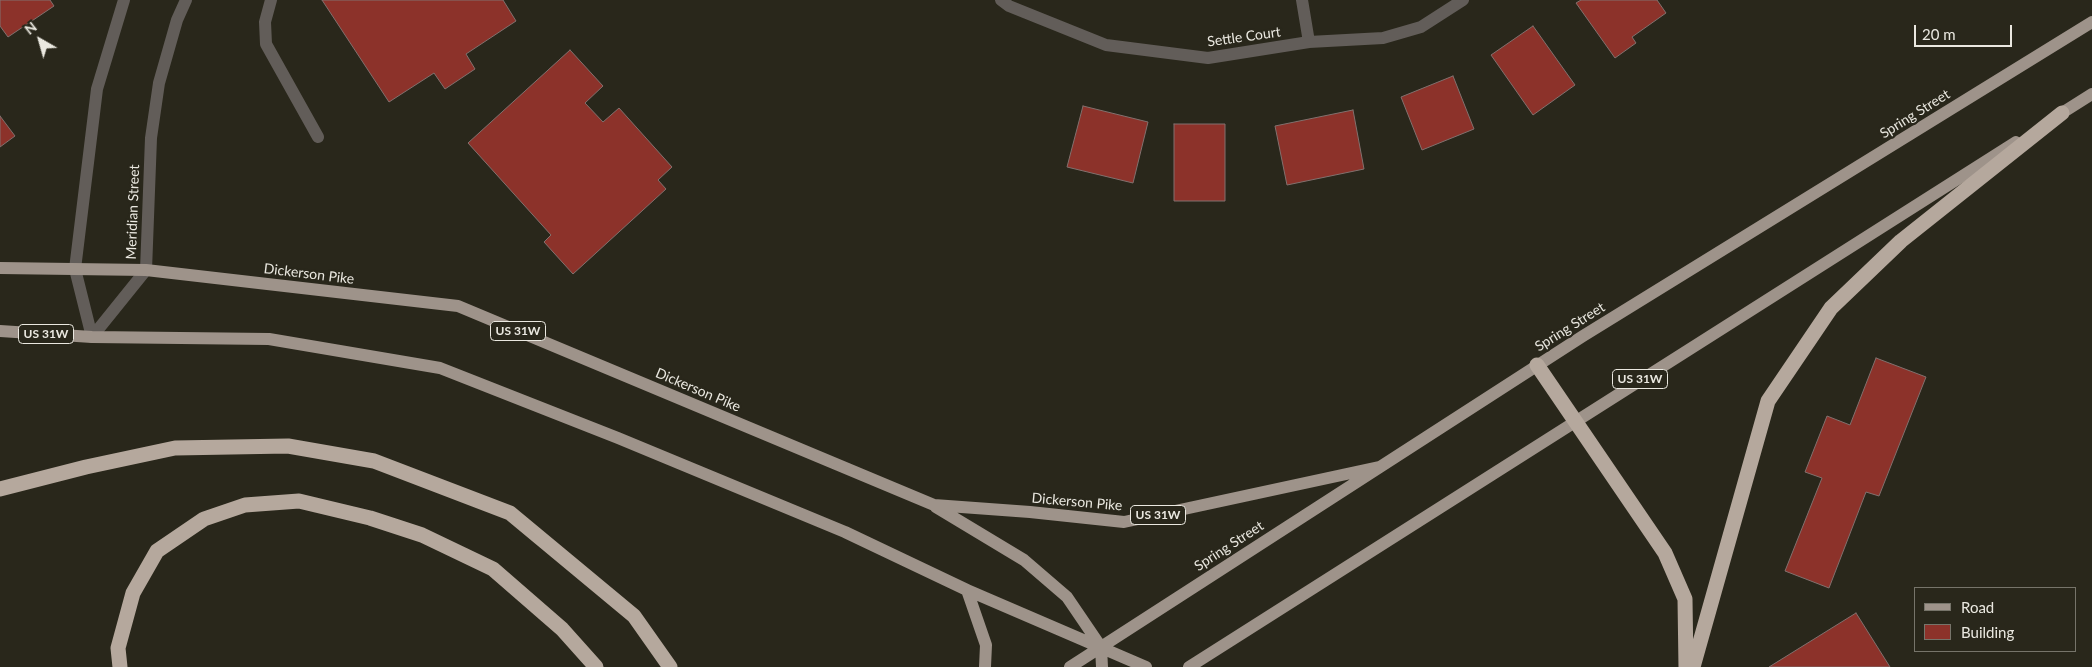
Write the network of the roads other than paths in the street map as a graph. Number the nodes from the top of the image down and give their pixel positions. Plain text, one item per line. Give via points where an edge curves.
1 (124, 0) edge
2 (186, 0) edge
3 (271, 0) edge
4 (1000, 0) edge
5 (1302, 0) edge
6 (1463, 0) edge
7 (2092, 22) edge
8 (1309, 42) junction
9 (2092, 94) edge
10 (2062, 113) junction
11 (318, 138) dead end
12 (0, 268) edge
13 (75, 269) junction
14 (146, 270) junction
15 (0, 331) edge
16 (92, 337) junction
17 (1537, 365) junction
18 (1574, 421) junction
19 (1378, 467) junction
20 (0, 489) edge
21 (934, 505) junction
22 (967, 590) junction
23 (1101, 648) junction
24 (120, 667) edge
25 (596, 667) edge
26 (670, 667) edge
27 (986, 667) edge
28 (1070, 667) edge
29 (1102, 667) edge
30 (1146, 667) edge
31 (1189, 667) edge
32 (1686, 667) edge
33 (1693, 667) edge

1 - 13 street via 97,89
2 - 14 street, Meridian Street via 159,83 152,138
3 - 11 street via 265,22 266,44
4 - 8 street, Settle Court via 1106,45 1208,58
5 - 8 street
6 - 8 street, Settle Court via 1421,26 1390,35
7 - 17 main road, Spring Street / US 31W
9 - 10 main road, US 31W
10 - 18 main road, US 31W
10 - 33 highway via 1901,241 1831,308 1768,401
12 - 13 main road, Dickerson Pike / US 31W
13 - 14 main road, Dickerson Pike / US 31W
13 - 16 street
14 - 16 street, Meridian Street
14 - 21 main road, Dickerson Pike / US 31W via 458,306
15 - 16 main road, US 31W
16 - 22 main road, US 31W via 269,339 440,368 845,532
17 - 18 highway
17 - 19 main road, Spring Street / US 31W
18 - 31 main road, US 31W
18 - 32 highway via 1665,553 1686,599
19 - 21 main road, Dickerson Pike / US 31W via 1124,522
19 - 23 main road, Spring Street
20 - 26 highway via 86,466 175,448 288,446 374,461 510,513 634,616
21 - 23 main road via 1024,560 1067,597
22 - 23 main road, US 31W
22 - 27 main road via 986,645
23 - 28 main road, Spring Street
23 - 29 main road
23 - 30 main road, US 31W
24 - 25 highway via 118,648 133,594 157,551 204,519 246,505 299,501 370,518 422,535 493,569 562,630

